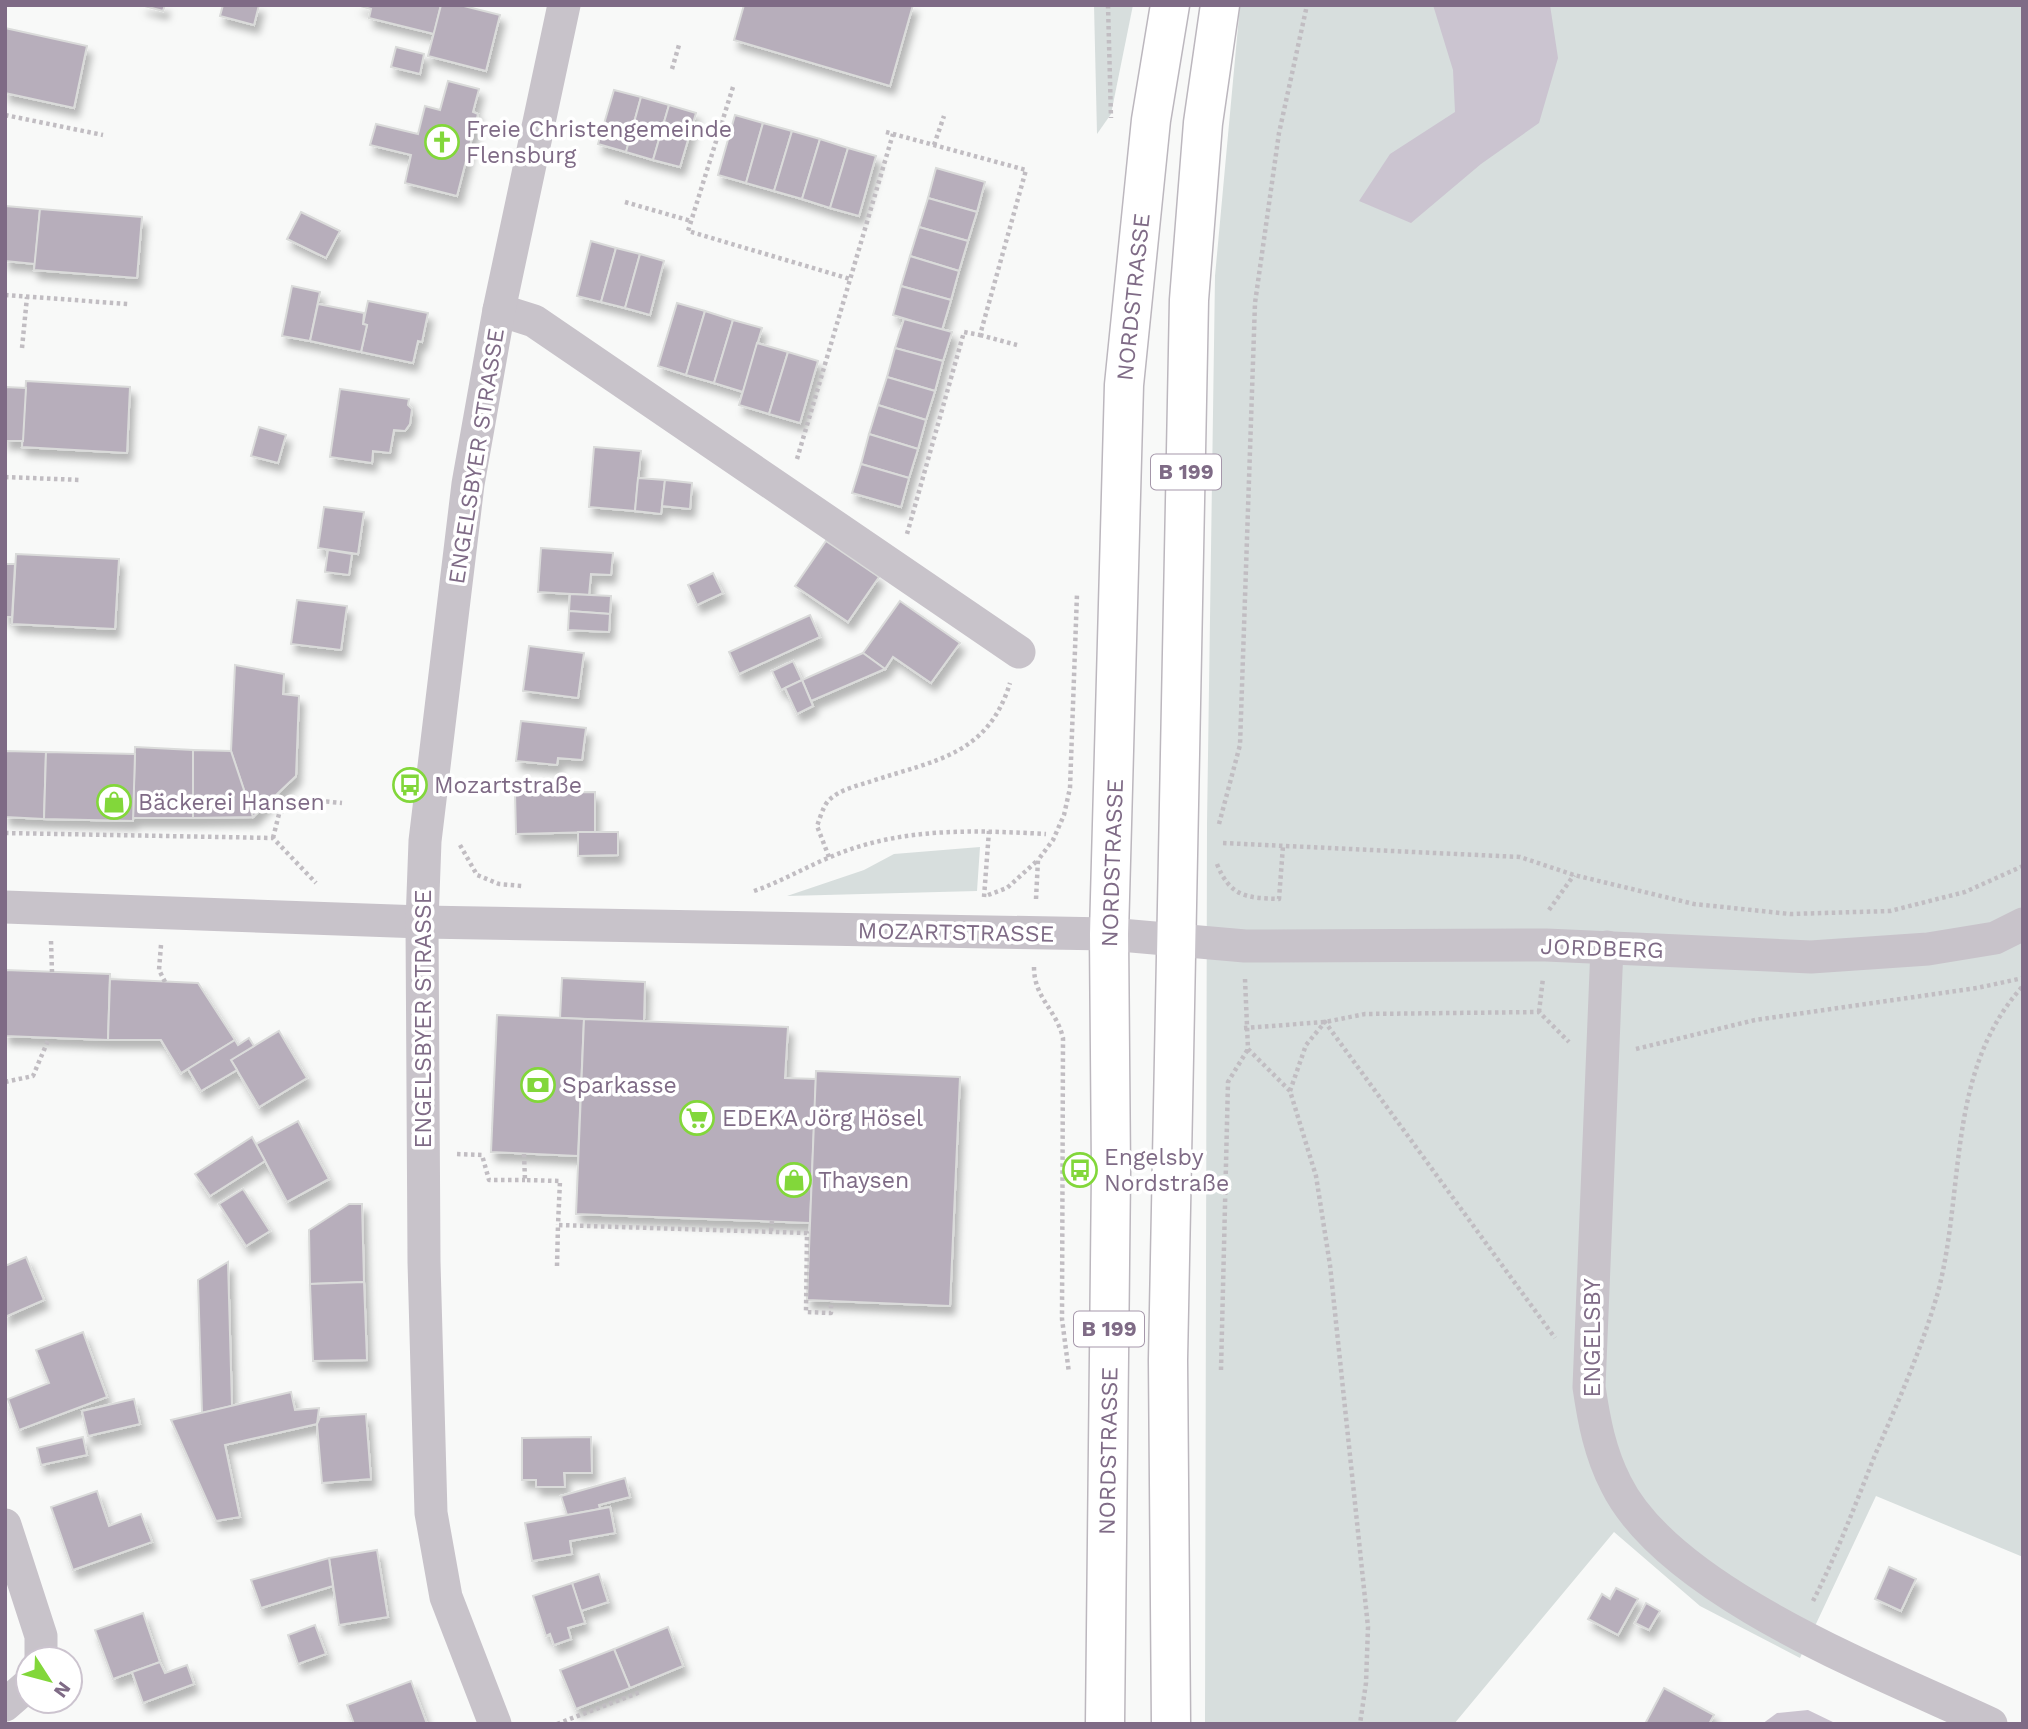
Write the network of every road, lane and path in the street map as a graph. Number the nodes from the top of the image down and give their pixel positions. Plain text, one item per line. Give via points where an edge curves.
1 (564, 5) edge
2 (1170, 5) edge
3 (1220, 5) edge
4 (1307, 5) edge
5 (678, 45) dead end
6 (672, 69) dead end
7 (733, 87) dead end
8 (5, 115) edge
9 (944, 116) dead end
10 (886, 132) dead end
11 (893, 134) junction
12 (103, 135) dead end
13 (934, 145) junction
14 (625, 202) dead end
15 (691, 221) junction
16 (850, 279) junction
17 (5, 295) edge
18 (27, 297) junction
19 (128, 304) dead end
20 (499, 310) junction
21 (980, 335) junction
22 (1017, 345) dead end
23 (22, 348) dead end
24 (5, 477) edge
25 (81, 480) dead end
26 (783, 490) junction
27 (894, 566) junction
28 (1019, 652) joint
29 (342, 803) dead end
30 (989, 831) junction
31 (5, 833) edge
32 (1046, 834) dead end
33 (274, 838) junction
34 (425, 841) junction
35 (1223, 843) dead end
36 (1283, 846) junction
37 (1216, 847) dead end
38 (829, 857) junction
39 (1215, 858) dead end
40 (2023, 866) edge
41 (526, 886) dead end
42 (984, 886) dead end
43 (749, 892) dead end
44 (5, 906) edge
45 (351, 919) junction
46 (422, 922) junction
47 (2023, 924) edge
48 (1109, 934) junction
49 (1176, 940) junction
50 (1245, 946) junction
51 (1607, 947) junction
52 (160, 961) dead end
53 (165, 982) dead end
54 (2023, 986) edge
55 (49, 1038) dead end
56 (1063, 1038) dead end
57 (1248, 1049) junction
58 (5, 1082) edge
59 (1290, 1091) junction
60 (423, 1153) junction
61 (524, 1154) dead end
62 (525, 1180) junction
63 (772, 1222) dead end
64 (558, 1225) junction
65 (771, 1231) junction
66 (557, 1266) dead end
67 (831, 1301) dead end
68 (1221, 1370) dead end
69 (1069, 1377) dead end
70 (1589, 1387) junction
71 (5, 1525) edge
72 (1795, 1631) junction
73 (41, 1645) edge
74 (640, 1692) dead end
75 (495, 1724) edge
76 (557, 1724) edge
77 (1105, 1724) edge
78 (1171, 1724) edge
79 (1360, 1724) edge
80 (1991, 1724) edge

1 - 20 street, ENGELSBYER STRASSE
2 - 48 main road, NORDSTRASSE / B 199 via 1151,120 1124,386
3 - 49 main road, B 199 via 1203,123 1189,300
4 - 37 path via 1279,133 1255,303 1240,745
5 - 6 path
7 - 15 path
8 - 12 path
9 - 13 path
10 - 11 path
11 - 13 path
11 - 16 path
13 - 21 path via 1026,170
14 - 15 path
15 - 16 path via 688,231
16 - 26 path via 791,477
17 - 18 path
18 - 19 path
18 - 23 path
20 - 26 street, ENGELSBYER STRASSE via 534,321
20 - 34 street, ENGELSBYER STRASSE via 468,484
21 - 22 path
21 - 27 path via 964,332 902,553
24 - 25 path
26 - 27 street, ENGELSBYER STRASSE
27 - 28 street, ENGELSBYER STRASSE
28 - 38 path via 1001,712 978,738 950,755 843,790 826,803 817,826
29 - 33 path via 298,799 279,814
30 - 32 path
30 - 38 path via 924,831
30 - 42 path
31 - 33 path
33 - 45 path
34 - 41 path via 463,845 477,875 499,884
34 - 46 street, ENGELSBYER STRASSE
35 - 36 path
36 - 39 path via 1279,899 1249,898 1232,889
36 - 40 path via 1520,857 1694,904 1790,914 1890,911 1965,892
38 - 43 path via 783,881
44 - 45 street, MOZARTSTRASSE
45 - 46 street, MOZARTSTRASSE
46 - 48 street, MOZARTSTRASSE
46 - 60 street, ENGELSBYER STRASSE
47 - 51 street, JORDBERG via 1995,938 1928,949 1811,957
48 - 49 street, MOZARTSTRASSE
48 - 77 main road, NORDSTRASSE / B 199
49 - 50 street, JORDBERG
49 - 78 main road, B 199 via 1168,1360
50 - 51 street, JORDBERG
50 - 57 path
51 - 70 street, ENGELSBY
52 - 53 path
54 - 72 path via 1994,1023 1974,1076 1944,1267 1926,1330 1830,1567
55 - 58 path via 33,1076
56 - 69 path via 1062,1319
57 - 59 path
57 - 68 path via 1228,1082
59 - 70 path via 1306,1045 1325,1022
59 - 79 path via 1316,1176 1330,1265 1368,1627
60 - 62 path via 482,1155 489,1180
60 - 75 street, ENGELSBYER STRASSE via 431,1513 446,1597
61 - 62 path
62 - 64 path via 561,1181
63 - 65 path
64 - 65 path
64 - 66 path
65 - 67 path via 807,1233 806,1312 831,1313
70 - 72 street, ENGELSBY via 1597,1437 1616,1486 1645,1524 1696,1573
71 - 73 street
72 - 80 street, ENGELSBY
74 - 76 path

